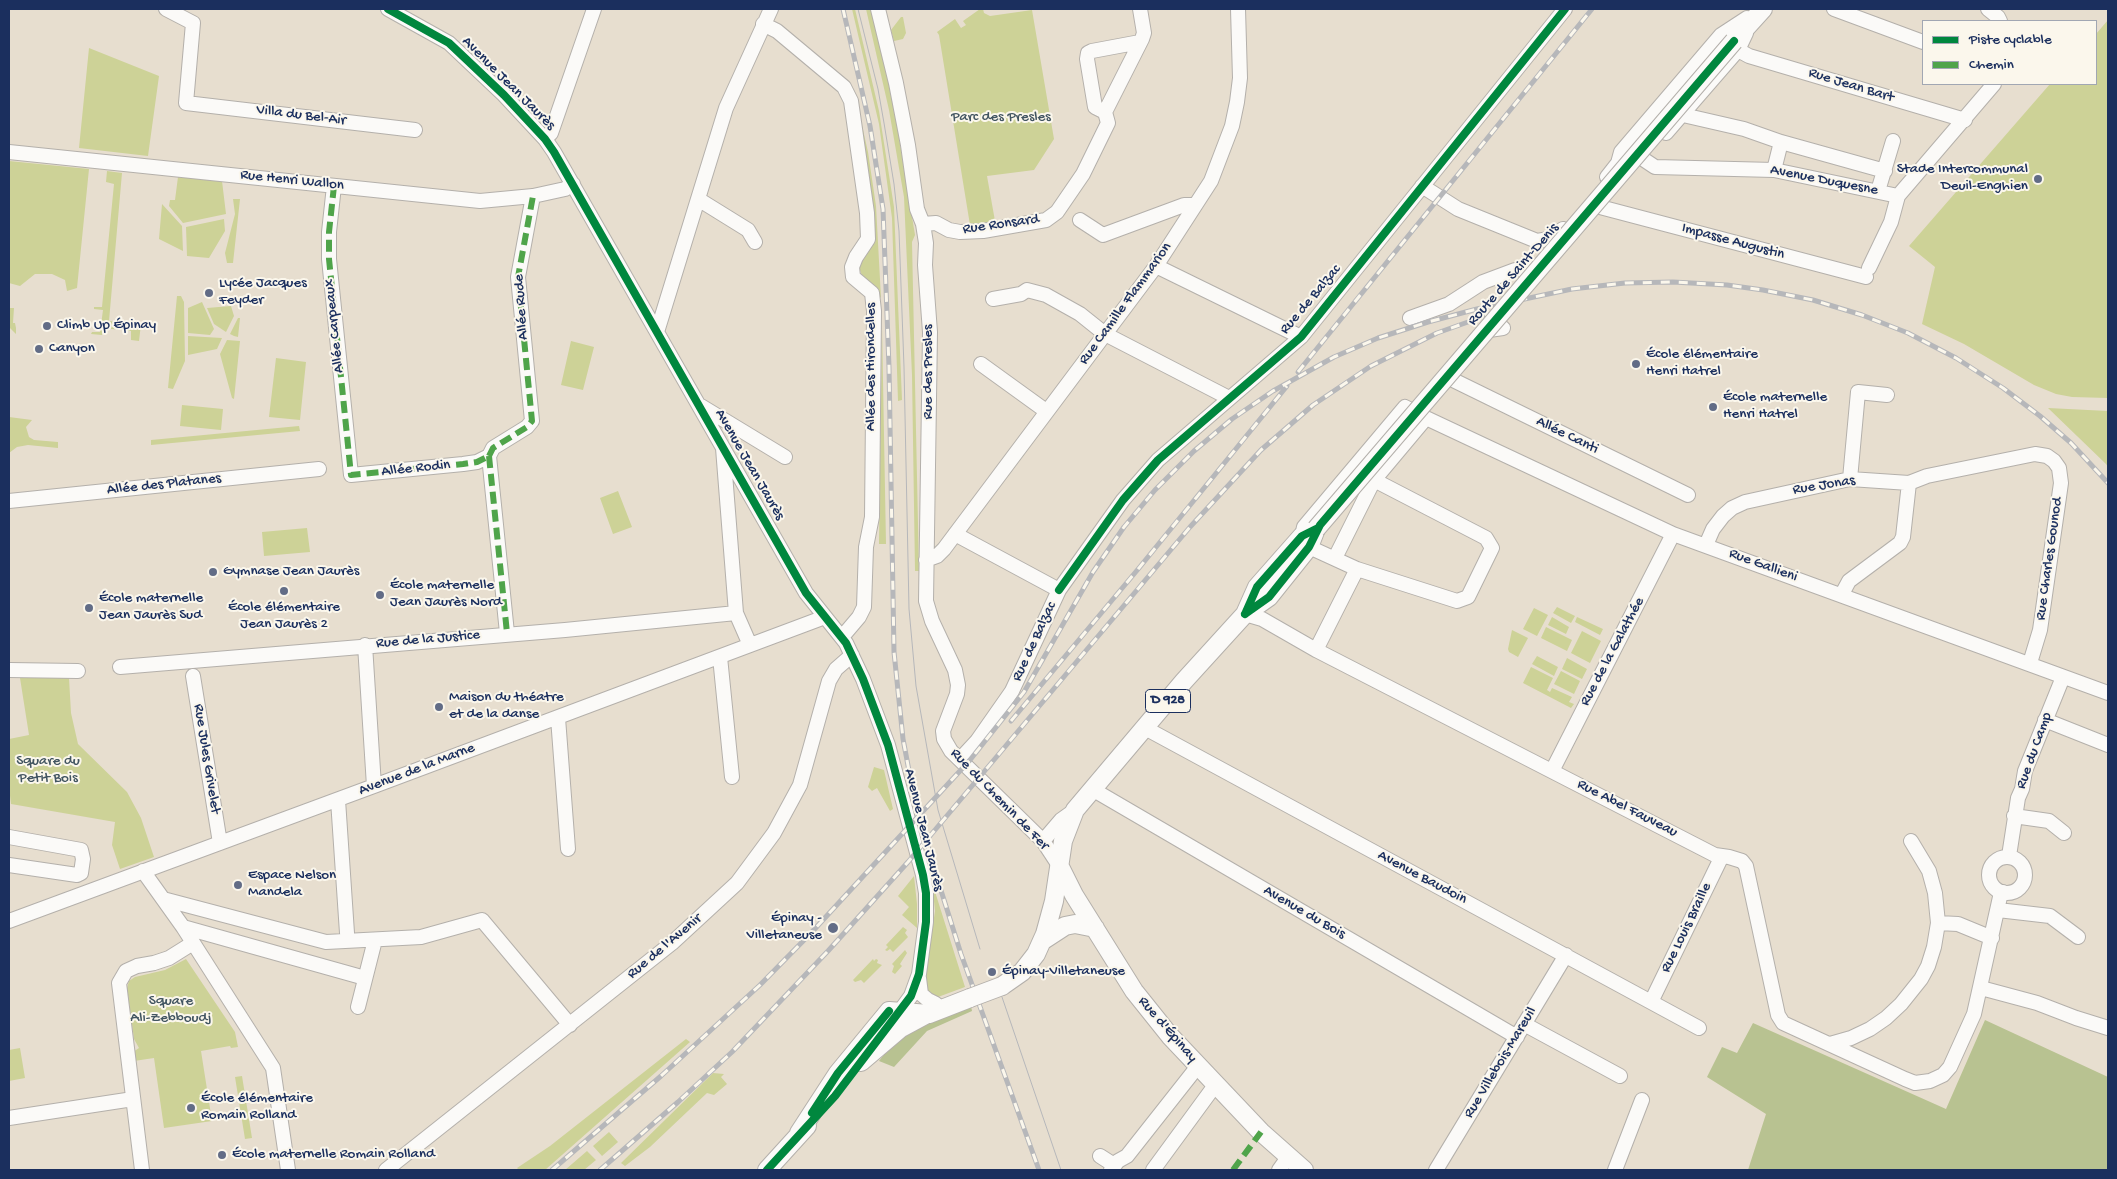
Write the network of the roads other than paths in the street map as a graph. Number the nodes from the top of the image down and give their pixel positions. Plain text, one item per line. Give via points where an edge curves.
1 (166, 9) edge
2 (388, 9) edge
3 (594, 9) edge
4 (771, 9) edge
5 (878, 9) edge
6 (1140, 9) edge
7 (1238, 9) edge
8 (1565, 9) edge
9 (1834, 9) edge
10 (1988, 9) edge
11 (1754, 14) edge
12 (2000, 20) edge
13 (763, 24) junction
14 (1140, 42) junction
15 (1922, 42) edge
16 (1736, 45) junction
17 (1993, 85) edge
18 (1105, 112) junction
19 (1683, 115) junction
20 (1965, 120) junction
21 (415, 130) dead end
22 (545, 139) junction
23 (1892, 141) dead end
24 (1781, 142) junction
25 (9, 152) edge
26 (1644, 159) junction
27 (1774, 170) junction
28 (1884, 171) junction
29 (572, 184) junction
30 (334, 186) junction
31 (1422, 186) junction
32 (1878, 191) junction
33 (533, 196) junction
34 (1898, 196) junction
35 (698, 199) junction
36 (1195, 205) junction
37 (1600, 207) junction
38 (1080, 220) dead end
39 (1563, 229) junction
40 (924, 231) junction
41 (755, 242) dead end
42 (1156, 266) junction
43 (1530, 267) junction
44 (1868, 272) joint
45 (993, 299) dead end
46 (1410, 318) dead end
47 (1503, 328) dead end
48 (657, 332) junction
49 (1105, 334) junction
50 (1301, 337) junction
51 (981, 364) dead end
52 (1447, 377) junction
53 (1887, 395) dead end
54 (1229, 398) junction
55 (698, 404) junction
56 (1046, 411) junction
57 (1421, 416) junction
58 (722, 445) junction
59 (489, 456) junction
60 (785, 457) dead end
61 (2051, 458) joint
62 (350, 466) joint
63 (319, 469) dead end
64 (1850, 479) junction
65 (1374, 480) junction
66 (1910, 483) junction
67 (1688, 495) dead end
68 (9, 501) edge
69 (955, 534) junction
70 (1673, 534) junction
71 (1309, 537) junction
72 (1706, 545) junction
73 (1335, 558) junction
74 (926, 560) junction
75 (1357, 569) junction
76 (1059, 590) junction
77 (1842, 594) junction
78 (736, 613) junction
79 (1245, 614) junction
80 (825, 616) junction
81 (507, 633) junction
82 (842, 637) junction
83 (750, 644) junction
84 (365, 645) junction
85 (1316, 650) junction
86 (852, 655) junction
87 (720, 657) junction
88 (2030, 663) junction
89 (120, 667) dead end
90 (9, 670) edge
91 (78, 670) dead end
92 (193, 676) dead end
93 (2063, 677) junction
94 (2108, 692) edge
95 (558, 718) junction
96 (2045, 720) junction
97 (1145, 728) junction
98 (943, 730) joint
99 (2108, 745) edge
100 (958, 758) junction
101 (1552, 771) junction
102 (732, 777) dead end
103 (374, 786) junction
104 (1092, 790) junction
105 (338, 800) junction
106 (1075, 810) junction
107 (2014, 816) junction
108 (2064, 833) dead end
109 (9, 837) edge
110 (1043, 841) junction
111 (1911, 841) dead end
112 (220, 842) junction
113 (568, 849) dead end
114 (1722, 856) junction
115 (2009, 856) junction
116 (9, 865) edge
117 (1060, 867) junction
118 (143, 871) junction
119 (2003, 892) junction
120 (163, 899) junction
121 (1998, 910) junction
122 (9, 921) edge
123 (1938, 923) junction
124 (183, 927) junction
125 (1095, 928) junction
126 (348, 933) dead end
127 (2078, 937) dead end
128 (1992, 938) junction
129 (374, 940) junction
130 (1042, 941) junction
131 (193, 943) junction
132 (923, 951) junction
133 (1566, 956) junction
134 (919, 974) junction
135 (365, 978) junction
136 (1981, 988) junction
137 (1652, 1000) junction
138 (358, 1007) dead end
139 (897, 1007) junction
140 (939, 1008) junction
141 (1524, 1024) junction
142 (570, 1025) junction
143 (1699, 1028) dead end
144 (2108, 1028) edge
145 (1517, 1036) junction
146 (1830, 1044) junction
147 (861, 1062) junction
148 (1198, 1066) junction
149 (1620, 1076) dead end
150 (1216, 1084) junction
151 (133, 1099) junction
152 (1642, 1100) dead end
153 (9, 1118) edge
154 (799, 1133) junction
155 (1100, 1156) dead end
156 (1284, 1163) edge
157 (775, 1168) edge
158 (1112, 1168) edge
159 (142, 1170) edge
160 (288, 1170) edge
161 (386, 1170) edge
162 (1153, 1170) edge
163 (1304, 1170) edge
164 (1436, 1170) edge
165 (1614, 1170) edge

1 - 21 street, Villa du Bel-Air via 193,23 186,103
2 - 22 street, Avenue Jean Jaurès via 449,43
3 - 22 street via 551,133
4 - 13 street
5 - 40 street, Rue des Presles via 896,83 917,209
6 - 14 street, Rue Ronsard via 1144,33
7 - 36 street, Rue Camille Flammarion via 1240,78 1233,118 1211,181
8 - 31 street, Rue de Balzac
9 - 15 street
10 - 12 street
11 - 16 main road, Route de Saint-Denis
11 - 39 street, Route de Saint-Denis via 1721,35 1622,152 1618,163
13 - 35 street via 726,108
13 - 82 street, Allée des Hirondelles via 776,30 844,87 851,101 864,193 868,239 852,268 854,276 872,293 874,311 872,517 866,547 864,607
14 - 18 street, Rue Ronsard
14 - 18 street via 1088,54 1095,107
16 - 19 street, Route de Saint-Denis
16 - 20 street, Rue Jean Bart via 1749,56
16 - 71 main road, Route de Saint-Denis / D 928, bridge
17 - 20 street
18 - 40 street, Rue Ronsard via 1108,123 1083,174 1052,217 983,231 960,232 936,223
19 - 24 street via 1744,129
19 - 26 street, Route de Saint-Denis
20 - 34 street
22 - 29 street, Avenue Jean Jaurès
23 - 28 street
24 - 27 street
24 - 28 street
25 - 30 street, Rue Henri Wallon
26 - 27 street, Avenue Duquesne via 1655,166
26 - 37 street, Route de Saint-Denis
27 - 32 street, Avenue Duquesne
28 - 32 street
29 - 33 street, Rue Henri Wallon via 565,189
29 - 48 street, Avenue Jean Jaurès
30 - 33 street, Rue Henri Wallon via 480,201
30 - 62 street, Allée Carpeaux via 329,259
31 - 39 street via 1458,209 1537,241 1549,239
31 - 50 street, Rue de Balzac
32 - 34 street, Avenue Duquesne
33 - 59 street, Allée Rude via 518,277 532,418 530,425 493,448
34 - 44 street, Avenue Duquesne via 1891,222
35 - 41 street via 748,230
35 - 48 street
36 - 38 street via 1184,205 1103,235
36 - 42 street, Rue Camille Flammarion
37 - 43 street, Route de Saint-Denis via 1548,267
37 - 44 street, Impasse Augustin
39 - 43 street, Route de Saint-Denis
40 - 74 street, Rue des Presles via 930,332
42 - 49 street, Rue Camille Flammarion
42 - 50 street
43 - 46 street via 1483,282 1449,304
45 - 49 street via 1027,290 1046,295 1080,314
47 - 52 street, Route de Saint-Denis via 1489,330
48 - 55 street, Avenue Jean Jaurès
49 - 54 street
49 - 56 street, Rue Camille Flammarion
50 - 54 street, Rue de Balzac
51 - 56 street
52 - 57 street, Route de Saint-Denis
52 - 67 street, Allée Canti
53 - 64 street via 1858,392
54 - 76 street, Rue de Balzac via 1153,467 1123,500
55 - 58 street, Avenue Jean Jaurès
55 - 60 street
56 - 69 street, Rue Camille Flammarion
57 - 65 street, Route de Saint-Denis
57 - 70 street, Rue Gallieni
57 - 71 street, Route de Saint-Denis via 1405,407 1304,527
58 - 78 street
58 - 80 street, Avenue Jean Jaurès via 806,593
59 - 62 street, Allée Rodin via 463,464 351,475
59 - 81 street
61 - 66 street, Rue Jonas via 2035,454
61 - 88 street, Rue Charles Gounod via 2060,468 2061,482 2040,630
63 - 68 street, Allée des Platanes
64 - 66 street, Rue Jonas
64 - 72 street, Rue Jonas via 1738,505 1723,516
65 - 73 street, Route de Saint-Denis
65 - 75 street via 1478,532 1492,548 1464,600 1457,601
66 - 77 street via 1900,543 1850,581
69 - 74 street, Rue Camille Flammarion via 936,556
69 - 76 street
70 - 72 street, Rue Gallieni
70 - 101 street, Rue de la Galathée
71 - 73 street
71 - 79 main road, Route de Saint-Denis / D 928 via 1268,597
72 - 77 street, Rue Gallieni
73 - 75 street
74 - 98 street, Rue des Presles via 928,611 955,670 958,685
75 - 85 street
76 - 100 street, Rue de Balzac via 1012,691 978,741
77 - 88 street, Rue Gallieni
78 - 81 street, Rue de la Justice
78 - 83 street
79 - 85 street, Rue Abel Fauveau via 1262,619
79 - 97 main road, Route de Saint-Denis / D 928
80 - 82 street, Avenue Jean Jaurès
80 - 83 street, Avenue de la Marne
81 - 84 street, Rue de la Justice
82 - 86 street, Avenue Jean Jaurès
83 - 87 street, Avenue de la Marne
84 - 89 street, Rue de la Justice
84 - 103 street
85 - 101 street, Rue Abel Fauveau
86 - 132 street, Avenue Jean Jaurès via 885,737 923,875 927,910
86 - 142 street, Rue de l'Avenir via 836,669 829,681 800,785 774,833 737,883 672,943
87 - 95 street, Avenue de la Marne
87 - 102 street
88 - 93 street, Rue Gallieni
90 - 91 street
92 - 112 street, Rue Jules Grivelet
93 - 94 street, Rue Gallieni
93 - 96 street, Rue du Camp
95 - 103 street, Avenue de la Marne
95 - 113 street
96 - 99 street
96 - 107 street, Rue du Camp via 2024,771
97 - 104 main road, Route de Saint-Denis / D 928
97 - 133 street, Avenue Baudoin
98 - 100 street, Rue du Chemin de Fer via 945,743
100 - 110 street, Rue du Chemin de Fer
101 - 114 street, Rue Abel Fauveau
103 - 105 street, Avenue de la Marne
104 - 106 main road, Route de Saint-Denis / D 928
104 - 145 street, Avenue du Bois
105 - 112 street, Avenue de la Marne
105 - 126 street
106 - 110 street, Route de Saint-Denis via 1061,820
106 - 117 main road, Route de Saint-Denis / D 928 via 1063,840
107 - 108 street via 2049,821
107 - 115 street, Rue du Camp
109 - 116 street via 81,850 83,859 81,873 77,875
110 - 117 street, Rue du Chemin de Fer
111 - 123 street via 1929,871
112 - 118 street, Avenue de la Marne
114 - 137 street, Rue Louis Braille
114 - 146 street, Rue Abel Fauveau via 1735,858 1746,866 1778,1015 1783,1023
115 - 119 street via 1998,858 1989,872 1994,887
115 - 119 street via 2023,865 2025,876 2018,889
117 - 125 main road, Rue d'Épinay
117 - 130 main road, D 928 via 1050,921
118 - 120 street
118 - 122 street, Avenue de la Marne
119 - 121 street
120 - 124 street
120 - 129 street via 326,942
121 - 127 street via 2050,916
121 - 128 street
123 - 128 street via 1958,924
123 - 146 street via 1928,966 1901,1004 1870,1029
124 - 131 street
124 - 135 street
125 - 130 main road via 1074,924 1065,926
125 - 148 main road, Rue d'Épinay via 1134,991
128 - 136 street
129 - 135 street
129 - 142 street via 421,937 482,920
130 - 140 main road, D 928, bridge via 1022,972 1002,986
131 - 151 street via 169,958 126,971 118,983
131 - 160 street via 273,1068
132 - 134 street, Avenue Jean Jaurès
132 - 139 street, Avenue Jean Jaurès
133 - 137 street, Avenue Baudoin
133 - 141 street, Rue Villebois-Mareuil
134 - 139 street, Avenue Jean Jaurès via 914,990
134 - 140 street via 920,992
135 - 138 street
136 - 144 street via 2037,1003
136 - 146 street, Rue Abel Fauveau via 1974,1014 1950,1067 1930,1081 1905,1079
137 - 143 street, Avenue Baudoin
139 - 140 main road, D 928
139 - 147 main road
139 - 154 main road via 838,1073
140 - 147 main road via 901,1028
141 - 145 street, Rue Villebois-Mareuil
141 - 149 street
142 - 161 street, Rue de l'Avenir
145 - 164 street, Rue Villebois-Mareuil
147 - 154 main road via 822,1112
148 - 150 main road, Rue d'Épinay
148 - 158 street via 1127,1156
150 - 156 main road, Rue d'Épinay via 1261,1132
150 - 162 street
151 - 153 street
151 - 159 street
152 - 165 street
154 - 157 main road
155 - 158 street
156 - 163 main road, Rue d'Épinay

